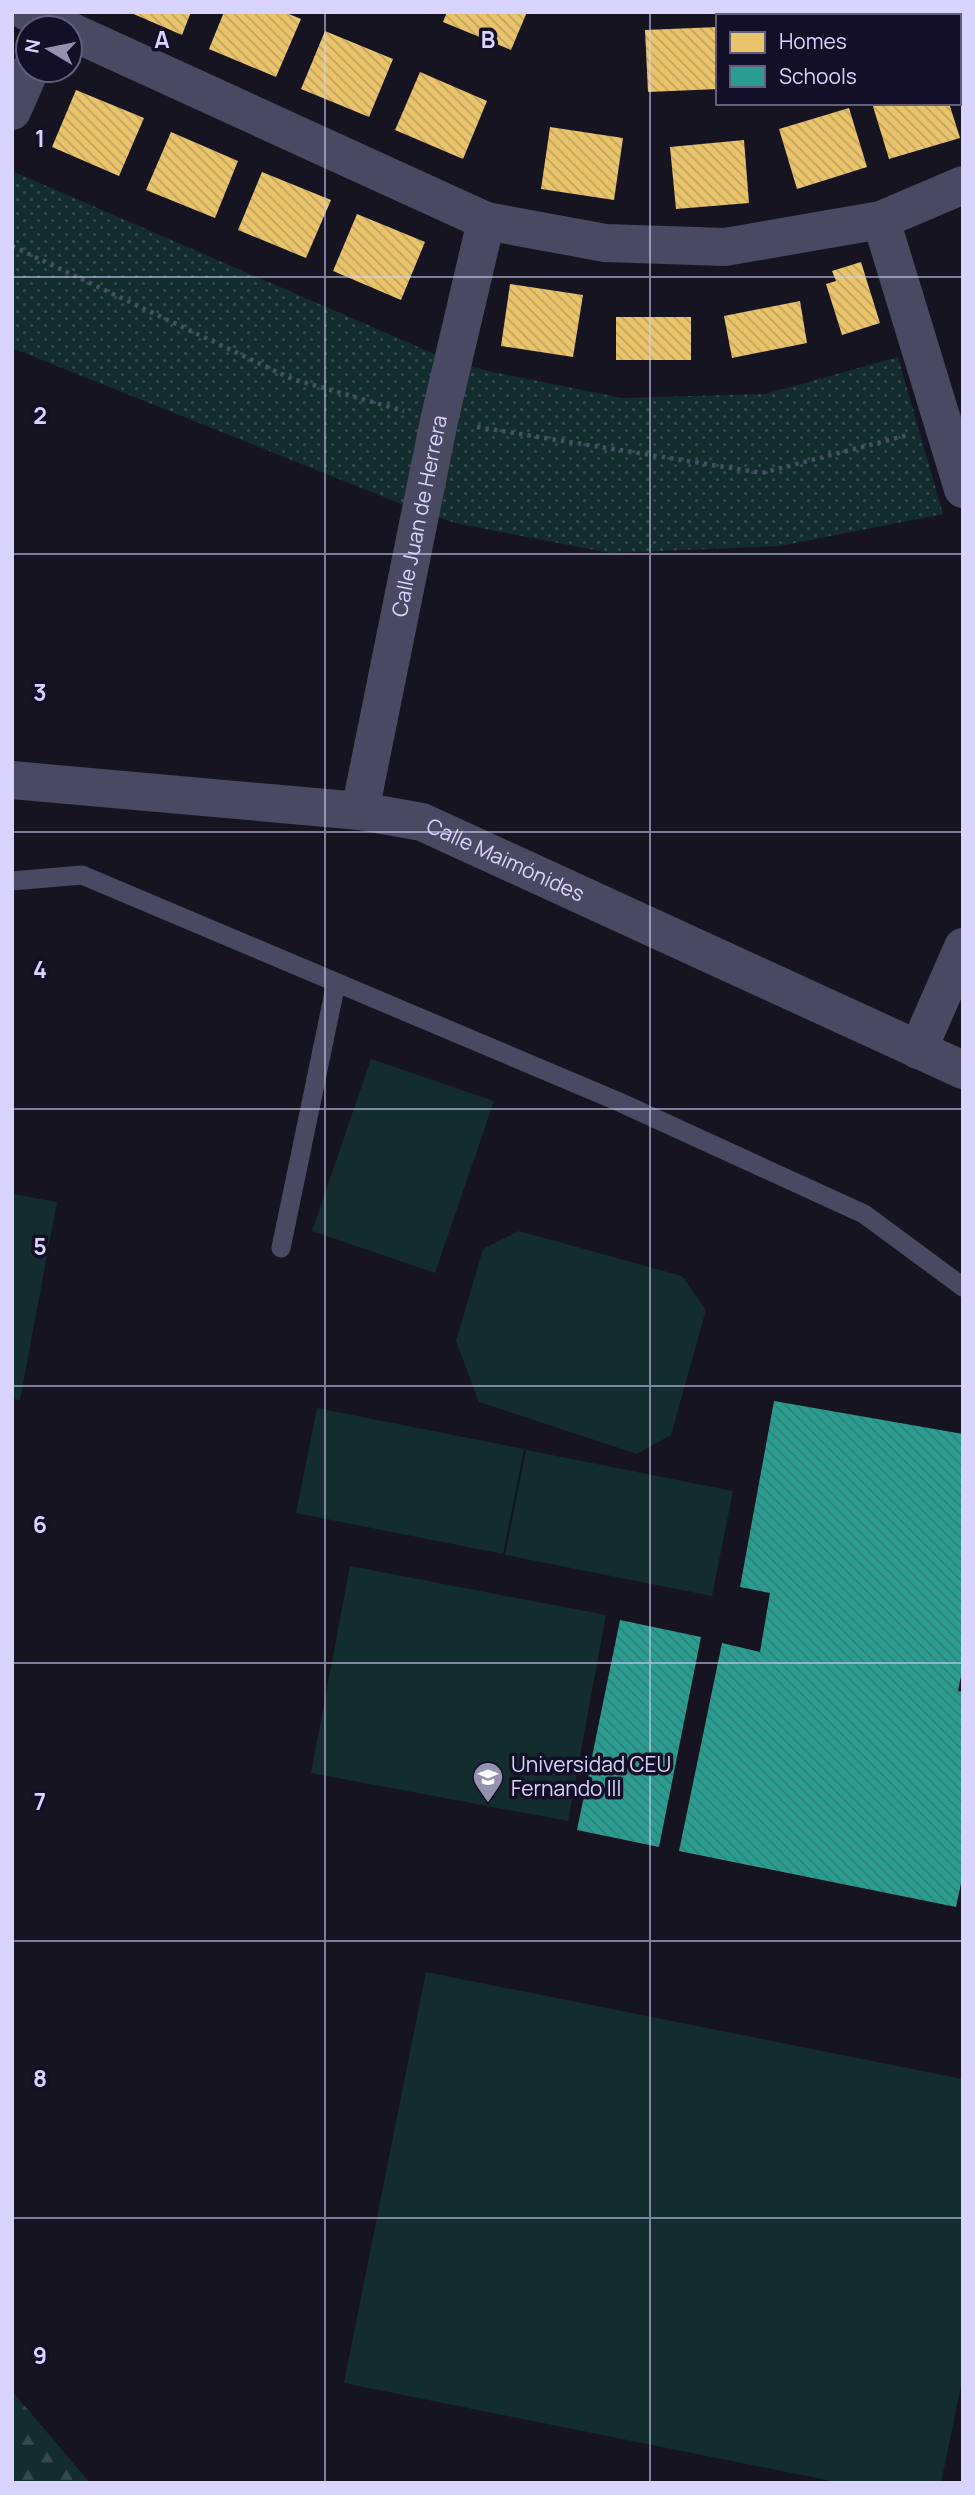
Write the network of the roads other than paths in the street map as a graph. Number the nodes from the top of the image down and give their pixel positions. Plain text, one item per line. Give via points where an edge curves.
1 (84, 37) edge
2 (24, 84) edge
3 (12, 111) edge
4 (963, 185) edge
5 (881, 220) junction
6 (486, 221) junction
7 (963, 489) edge
8 (12, 780) edge
9 (360, 811) junction
10 (12, 881) edge
11 (963, 947) edge
12 (337, 982) junction
13 (918, 1050) junction
14 (963, 1070) edge
15 (281, 1248) dead end
16 (963, 1287) edge

1 - 6 street
2 - 3 street
4 - 5 street
5 - 6 street via 725,247 605,243
5 - 7 street
6 - 9 street, Calle Juan de Herrera via 439,421
8 - 9 street, Calle Maimónides
9 - 13 street, Calle Maimónides via 422,822
10 - 12 lane via 82,875
11 - 13 street
12 - 15 lane
12 - 16 lane via 617,1101 864,1214
13 - 14 street, Calle Maimónides

